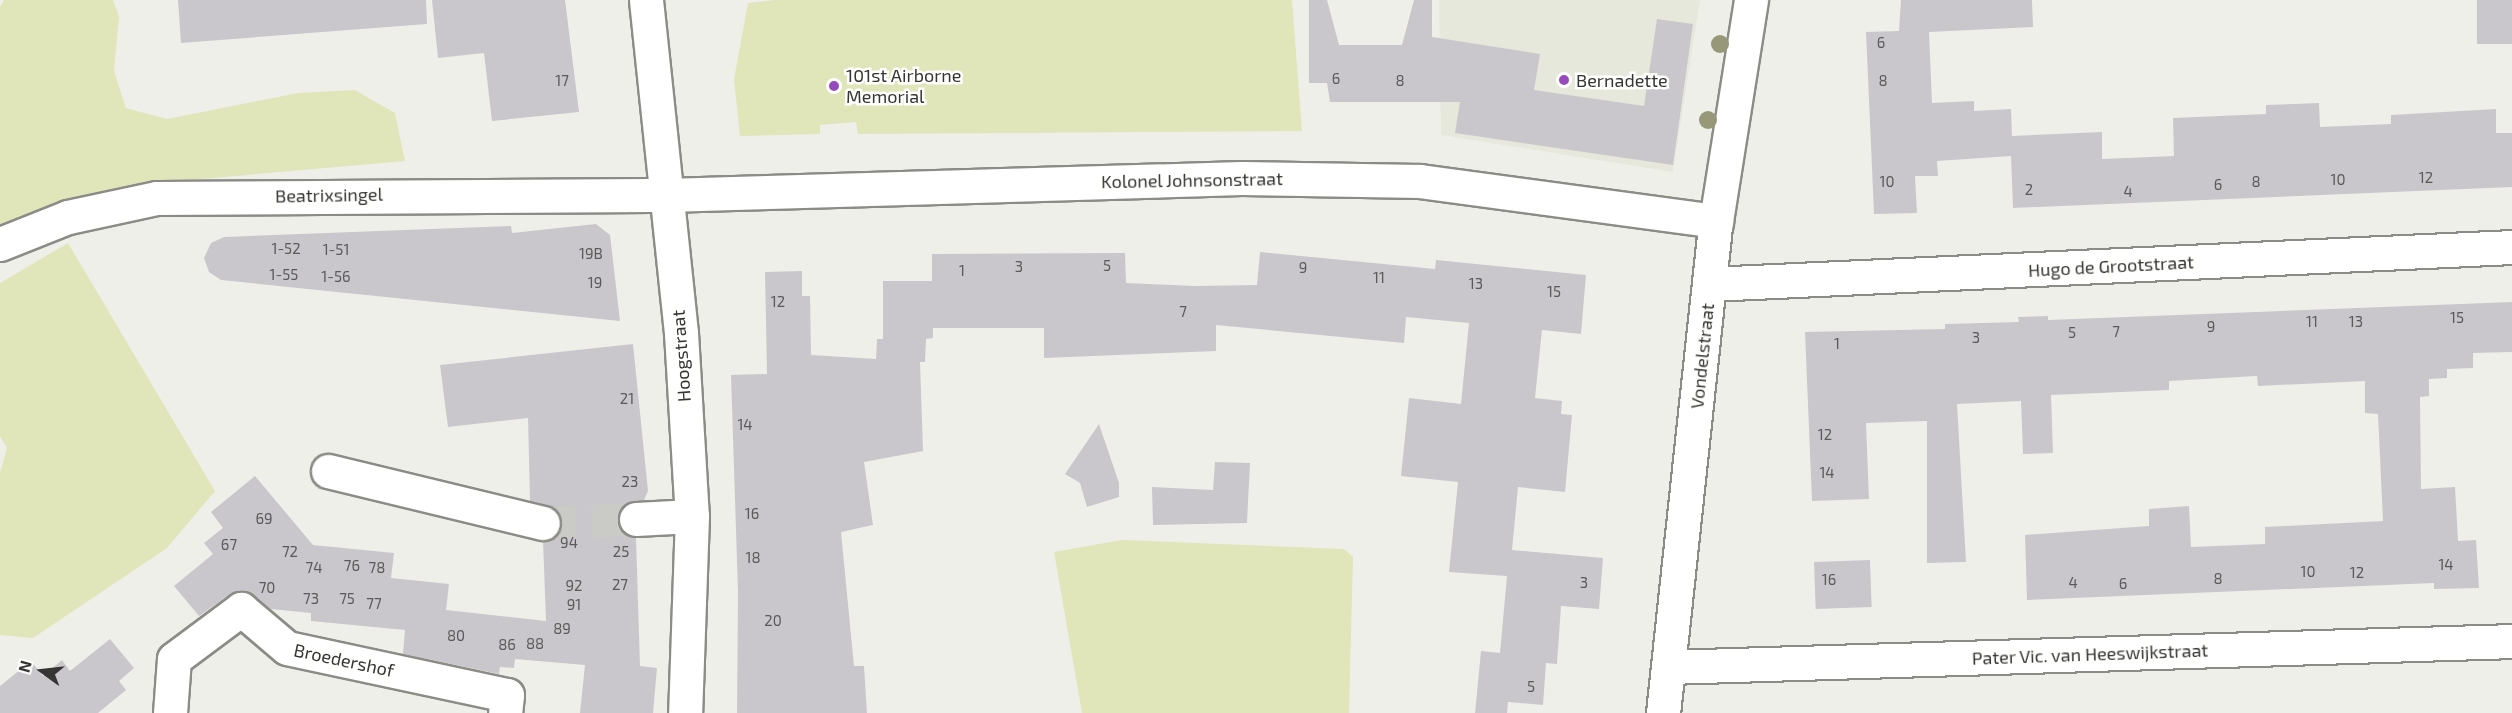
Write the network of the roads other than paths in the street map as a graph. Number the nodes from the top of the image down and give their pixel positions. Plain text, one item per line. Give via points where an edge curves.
1 (646, 0) edge
2 (1751, 0) edge
3 (666, 195) junction
4 (1716, 221) junction
5 (0, 244) edge
6 (2512, 248) edge
7 (1710, 284) junction
8 (328, 471) dead end
9 (692, 516) junction
10 (636, 519) tunnel mouth
11 (543, 523) tunnel mouth
12 (2512, 641) edge
13 (1668, 667) junction
14 (170, 713) edge
15 (505, 713) edge
16 (685, 713) edge
17 (1663, 713) edge

1 - 3 street, Hoogstraat
2 - 4 street, Vondelstraat
3 - 4 street, Kolonel Johnsonstraat via 1242,178 1420,181
3 - 5 street, Beatrixsingel via 157,198 68,217
3 - 9 street, Hoogstraat via 681,333
4 - 7 street, Vondelstraat
6 - 7 street, Hugo de Grootstraat
7 - 13 street, Vondelstraat
8 - 11 street
9 - 10 street
9 - 16 street, Hoogstraat
12 - 13 street, Pater Vic. van Heeswijkstraat
13 - 17 street, Vondelstraat
14 - 15 street, Broedershof via 174,660 241,609 287,648 507,694

